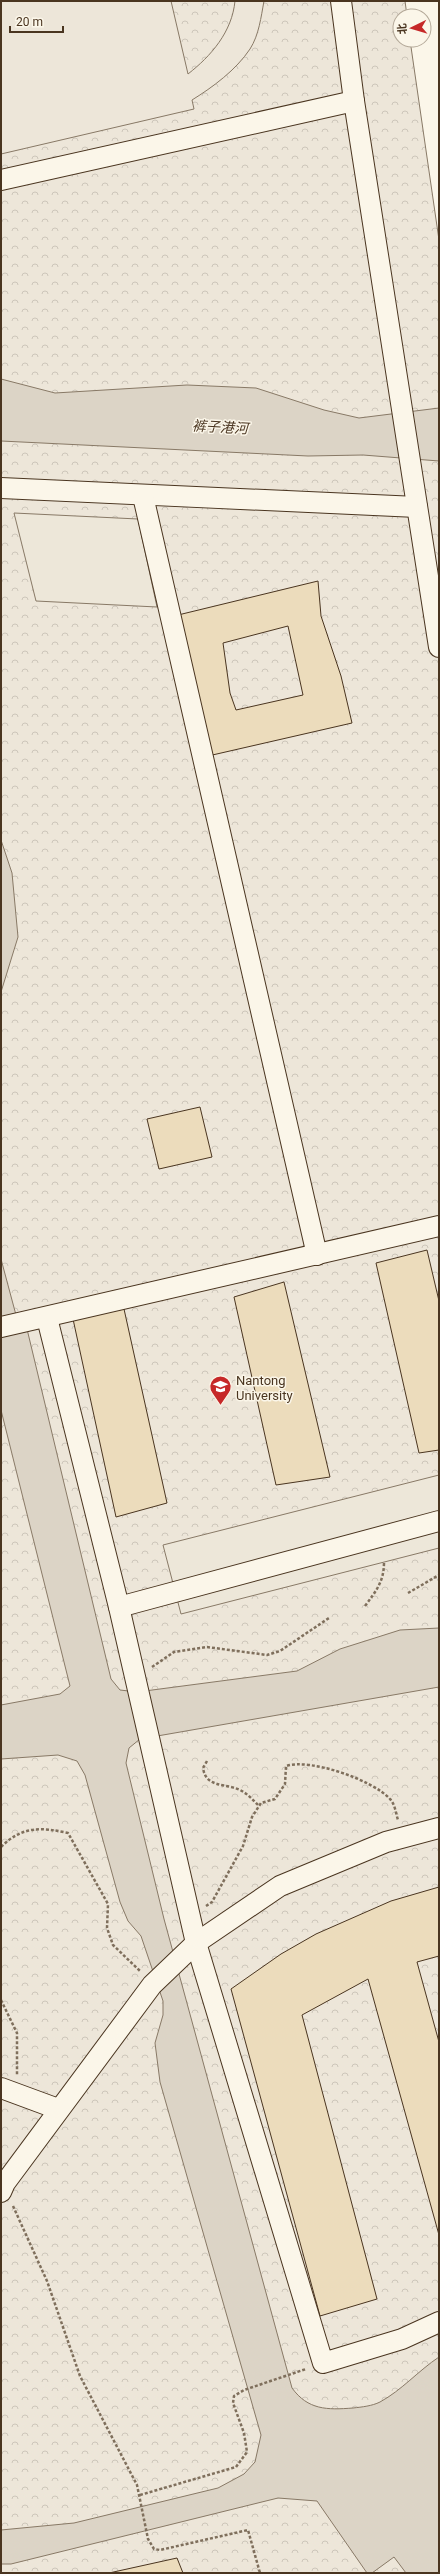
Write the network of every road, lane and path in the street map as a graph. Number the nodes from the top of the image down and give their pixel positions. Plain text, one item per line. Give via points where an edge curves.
1 (341, 1) edge
2 (354, 101) junction
3 (1, 180) edge
4 (1, 488) edge
5 (143, 496) junction
6 (417, 507) junction
7 (439, 647) edge
8 (439, 1226) edge
9 (317, 1255) junction
10 (47, 1318) junction
11 (1, 1327) edge
12 (439, 1521) edge
13 (384, 1562) dead end
14 (439, 1575) edge
15 (408, 1593) dead end
16 (366, 1606) dead end
17 (119, 1607) junction
18 (329, 1618) dead end
19 (136, 1683) junction
20 (207, 1761) dead end
21 (259, 1806) junction
22 (439, 1828) edge
23 (404, 1837) junction
24 (1, 1847) edge
25 (191, 1919) junction
26 (190, 1948) junction
27 (153, 1983) junction
28 (1, 2000) edge
29 (7, 2090) edge
30 (58, 2109) junction
31 (2, 2181) edge
32 (439, 2322) edge
33 (291, 2374) dead end
34 (140, 2495) junction
35 (260, 2573) edge

1 - 2 street
2 - 3 street
2 - 6 street
4 - 5 street
5 - 6 street
5 - 9 street
6 - 7 street
8 - 9 street
9 - 10 street
10 - 11 street
10 - 17 street
12 - 17 street
13 - 16 path via 384,1575 379,1588
14 - 15 path
17 - 19 street
18 - 19 path via 280,1651 267,1655 207,1647 174,1652
19 - 25 street
20 - 21 path via 203,1768 204,1775 213,1784 239,1789
21 - 23 path via 275,1799 285,1784 286,1766 292,1764 322,1767 370,1784 391,1800
21 - 25 path via 252,1817 244,1846 212,1902
22 - 23 street
23 - 26 street via 280,1886
24 - 27 path via 12,1836 42,1827 68,1833 108,1904 107,1928 113,1944
25 - 26 street
26 - 27 street
26 - 32 street via 323,2363 402,2339
27 - 30 street
28 - 29 path via 17,2032 19,2068
29 - 30 street
30 - 31 street
31 - 34 path via 19,2224 47,2281 80,2376 117,2444
33 - 34 path via 234,2396 233,2403 244,2433 247,2452 236,2467
34 - 35 path via 148,2539 154,2549 160,2550 248,2530

